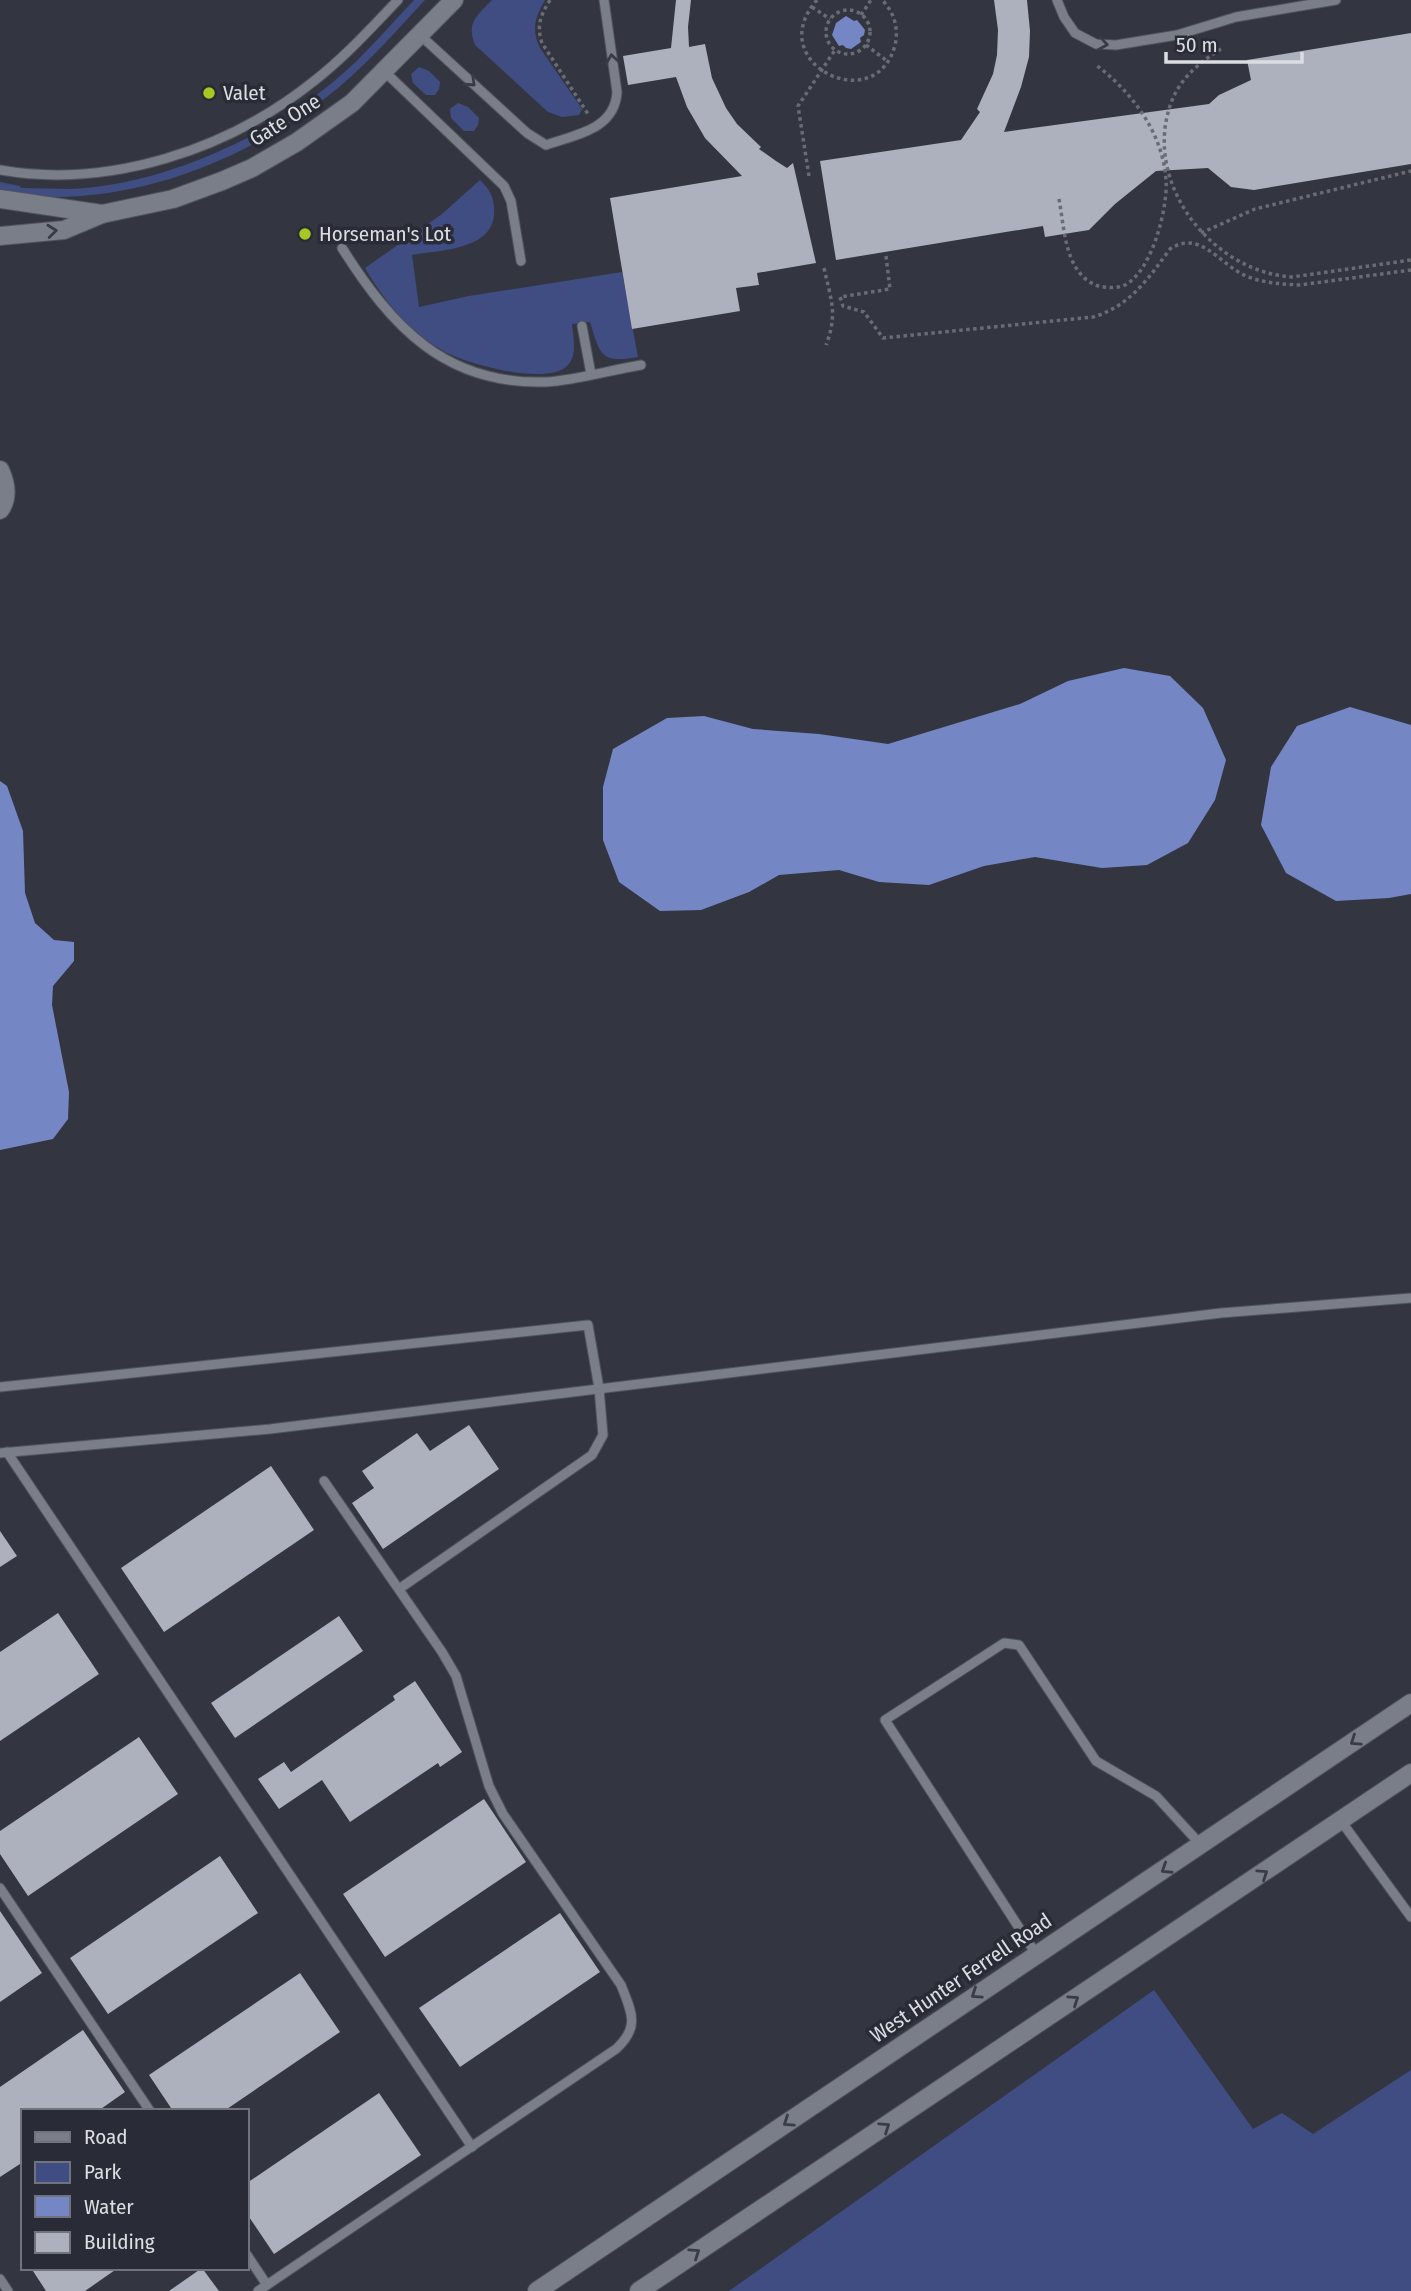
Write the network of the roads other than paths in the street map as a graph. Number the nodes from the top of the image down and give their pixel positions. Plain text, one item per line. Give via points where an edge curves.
1 (398, 0) edge
2 (454, 0) edge
3 (604, 0) edge
4 (1057, 0) edge
5 (1336, 0) edge
6 (421, 36) junction
7 (385, 72) junction
8 (0, 170) edge
9 (0, 199) edge
10 (102, 214) junction
11 (0, 236) edge
12 (342, 248) dead end
13 (521, 261) dead end
14 (582, 326) dead end
15 (641, 365) dead end
16 (591, 374) junction
17 (0, 470) edge
18 (0, 510) edge
19 (1411, 1298) edge
20 (0, 1387) edge
21 (599, 1388) junction
22 (4, 1453) edge
23 (324, 1481) dead end
24 (399, 1589) junction
25 (1411, 1703) edge
26 (1411, 1773) edge
27 (1341, 1821) junction
28 (1201, 1845) junction
29 (0, 1888) edge
30 (1411, 1917) edge
31 (1036, 1954) junction
32 (149, 2109) edge
33 (472, 2147) junction
34 (248, 2257) edge
35 (0, 2279) edge
36 (263, 2288) edge
37 (8, 2291) edge
38 (537, 2291) edge
39 (639, 2291) edge

1 - 8 lane via 314,82 244,126 207,143 106,172 37,175
2 - 6 main road, Gate One
6 -> 3 lane via 527,134 546,145 584,134 615,105
4 -> 5 lane via 1075,33 1106,46
6 - 7 main road, Gate One
7 - 10 main road, Gate One via 325,123 252,168 173,199
7 - 13 lane via 504,186 511,201
9 - 10 main road
11 -> 10 main road via 64,230
12 - 16 lane via 394,320 439,355 488,376 513,381 548,382
14 - 16 lane
15 - 16 lane
17 - 18 main road via 6,501
19 - 21 lane via 1221,1313
20 - 21 lane via 588,1325
21 - 22 lane via 270,1429
21 - 24 lane via 603,1435 593,1455
22 - 33 lane
23 - 24 lane
24 - 33 lane via 456,1676 489,1786 503,1814 621,1985 632,2025 628,2038 616,2049
25 -> 28 main road, West Hunter Ferrell Road
26 - 27 main road
27 - 30 lane
39 -> 27 main road
28 -> 31 main road, West Hunter Ferrell Road
28 - 31 lane via 1156,1796 1096,1761 1019,1645 1004,1643 885,1720
29 - 32 lane
31 -> 38 main road, West Hunter Ferrell Road
33 - 36 lane
34 - 36 lane
35 - 37 lane

